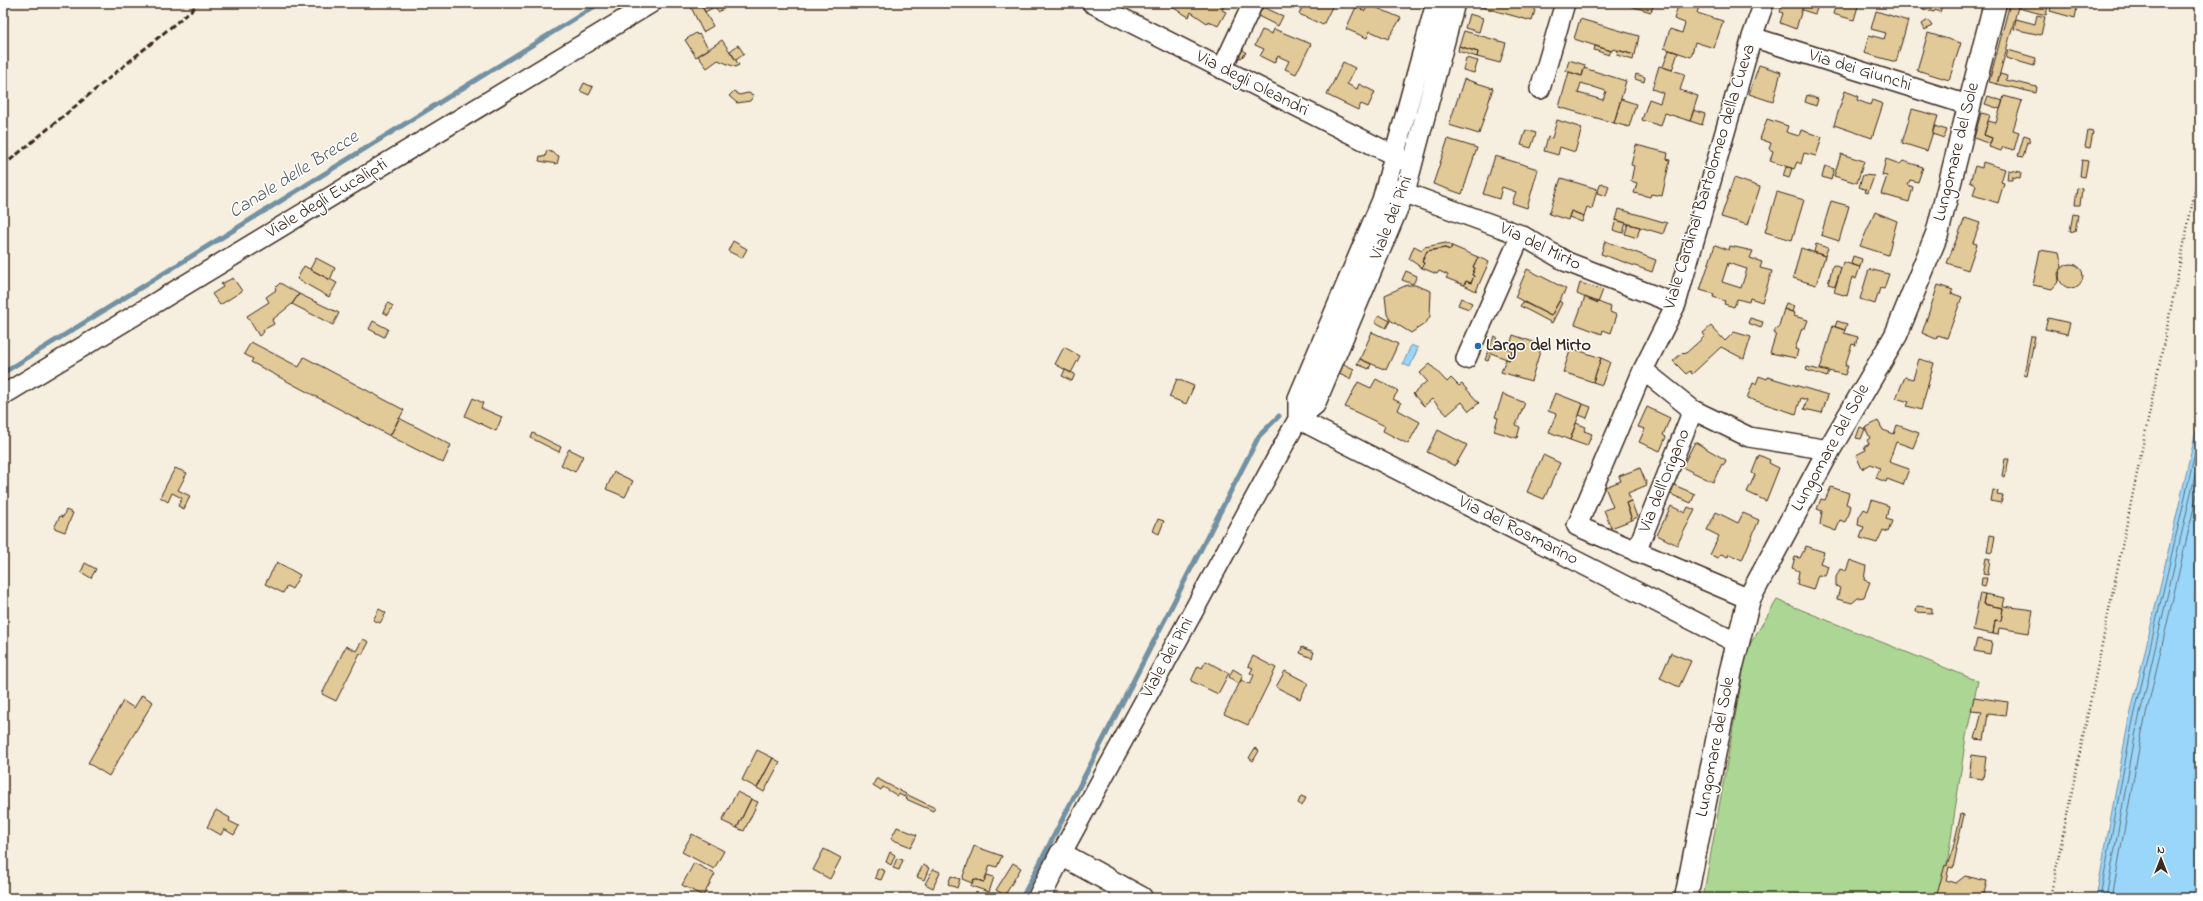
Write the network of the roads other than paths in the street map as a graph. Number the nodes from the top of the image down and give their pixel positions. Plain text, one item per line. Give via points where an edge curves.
1 (651, 3) edge
2 (1092, 3) edge
3 (1253, 3) edge
4 (1436, 3) edge
5 (1455, 3) edge
6 (1565, 3) edge
7 (1764, 3) edge
8 (1995, 3) edge
9 (1752, 37) junction
10 (1222, 69) junction
11 (1540, 89) dead end
12 (1968, 105) junction
13 (1393, 155) junction
14 (1412, 165) junction
15 (1385, 186) junction
16 (1405, 192) junction
17 (1521, 235) junction
18 (1676, 304) junction
19 (1466, 358) dead end
20 (1642, 370) junction
21 (3, 395) edge
22 (1693, 410) junction
23 (1298, 420) junction
24 (1829, 450) junction
25 (1577, 526) joint
26 (1636, 552) junction
27 (1749, 599) junction
28 (1737, 643) junction
29 (1062, 854) junction
30 (1039, 898) edge
31 (1142, 898) edge
32 (1686, 898) edge

1 - 21 street, Viale degli Eucalipti
2 - 10 street, Via degli Oleandri
3 - 10 street
4 - 13 street, Viale dei Pini
5 - 14 street, Viale dei Pini
6 - 11 street
7 - 9 street, Viale Cardinal Bartolomeo della Cueva
8 - 12 street, Lungomare del Sole
9 - 12 street, Via dei Giunchi
9 - 18 street, Viale Cardinal Bartolomeo della Cueva
10 - 13 street, Via degli Oleandri
12 - 24 street, Lungomare del Sole via 1937,234 1896,335
13 - 14 street, Via degli Oleandri
13 - 15 street, Viale dei Pini
14 - 16 street, Viale dei Pini
15 - 16 street, Via del Mirto
15 - 23 street, Viale dei Pini via 1382,200 1298,398
16 - 17 street, Via del Mirto
16 - 23 street, Viale dei Pini via 1314,405
17 - 18 street, Via del Mirto via 1567,262
17 - 19 street
18 - 20 street, Viale Cardinal Bartolomeo della Cueva
20 - 22 street
20 - 25 street, Viale Cardinal Bartolomeo della Cueva
22 - 24 street via 1749,437
22 - 26 street, Via dell'Origano
23 - 28 street, Via del Rosmarino
23 - 29 street, Viale dei Pini
24 - 27 street, Lungomare del Sole
25 - 26 street, Via del Rosmarino
26 - 27 street, Via del Rosmarino
27 - 28 street, Lungomare del Sole
28 - 32 street, Lungomare del Sole
29 - 30 street, Viale dei Pini
29 - 31 street

